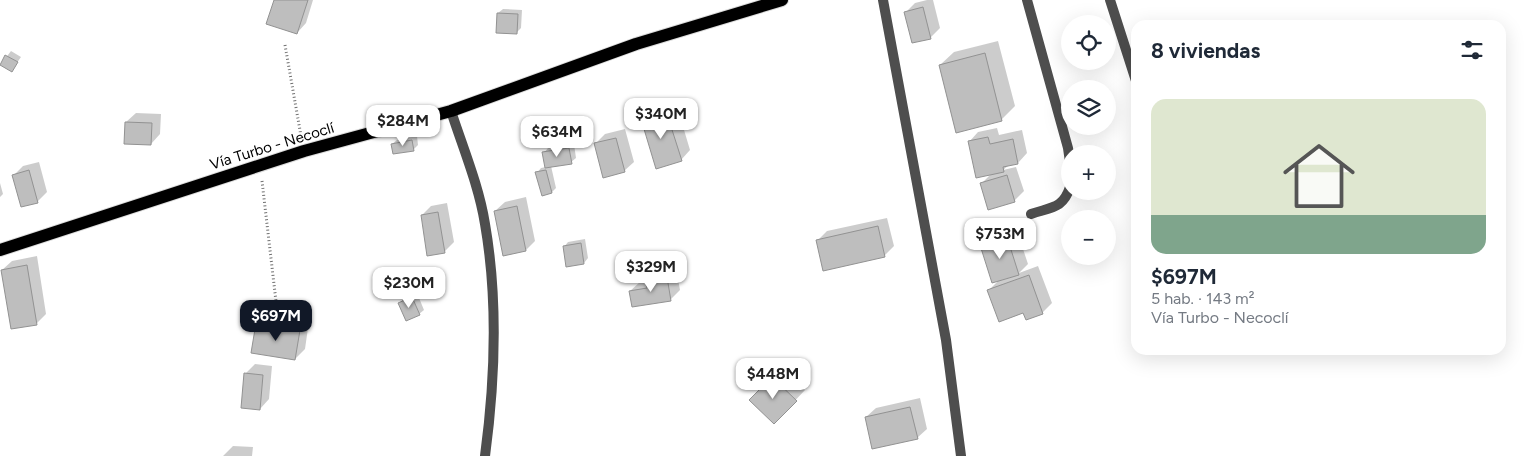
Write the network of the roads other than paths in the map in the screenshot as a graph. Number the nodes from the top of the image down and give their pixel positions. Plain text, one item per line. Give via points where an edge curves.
1 (782, 0) edge
2 (883, 0) edge
3 (1026, 0) edge
4 (1110, 0) edge
5 (1131, 65) edge
6 (451, 111) junction
7 (1067, 145) edge
8 (1065, 200) edge
9 (1031, 214) dead end
10 (0, 250) edge
11 (485, 456) edge
12 (961, 456) edge

1 - 6 main road, Vía Turbo - Necoclí via 636,44
2 - 12 street via 946,340
3 - 7 street
4 - 5 street
6 - 10 main road, Vía Turbo - Necoclí via 304,151
6 - 11 street via 480,203 489,259 494,359
8 - 9 street

